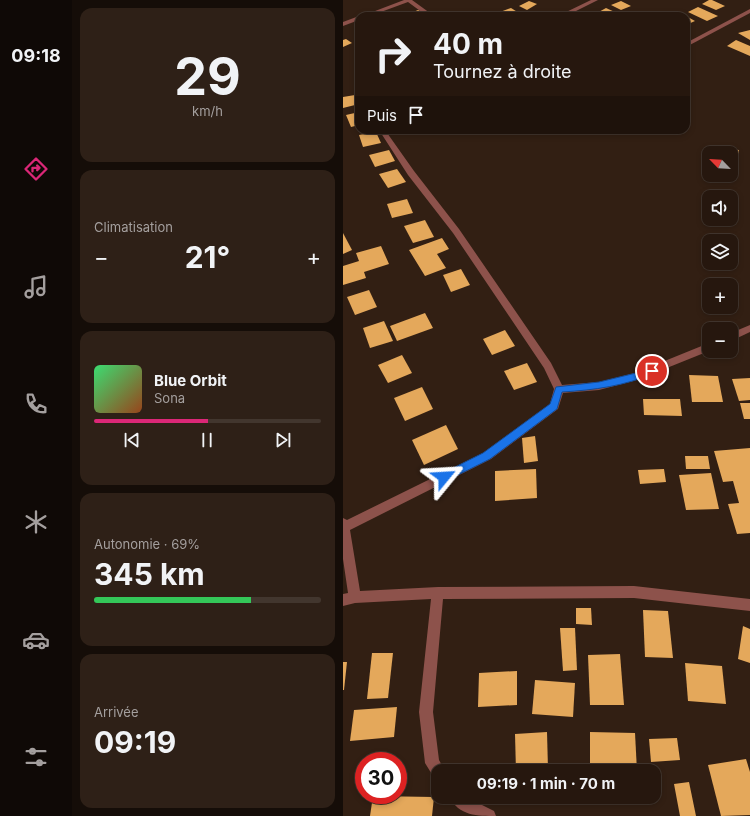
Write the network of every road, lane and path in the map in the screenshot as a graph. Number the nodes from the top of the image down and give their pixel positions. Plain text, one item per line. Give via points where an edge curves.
1 (408, 0) edge
2 (595, 0) edge
3 (750, 11) edge
4 (376, 12) edge
5 (425, 12) edge
6 (570, 12) edge
7 (355, 20) edge
8 (343, 24) edge
9 (690, 43) edge
10 (385, 134) edge
11 (750, 328) edge
12 (738, 334) edge
13 (702, 350) edge
14 (559, 389) junction
15 (344, 525) edge
16 (438, 593) junction
17 (355, 597) junction
18 (343, 600) edge
19 (750, 605) edge
20 (433, 764) edge
21 (463, 804) edge
22 (489, 816) edge

1 - 4 street
1 - 5 street
2 - 6 street
3 - 9 street
7 - 8 street
10 - 14 street via 411,173 456,230 548,366
11 - 12 street
13 - 14 street via 637,376 599,386
14 - 15 street via 554,406 487,456
15 - 17 street
16 - 17 street
16 - 19 street via 634,592
16 - 20 street via 426,712
17 - 18 street
21 - 22 street

